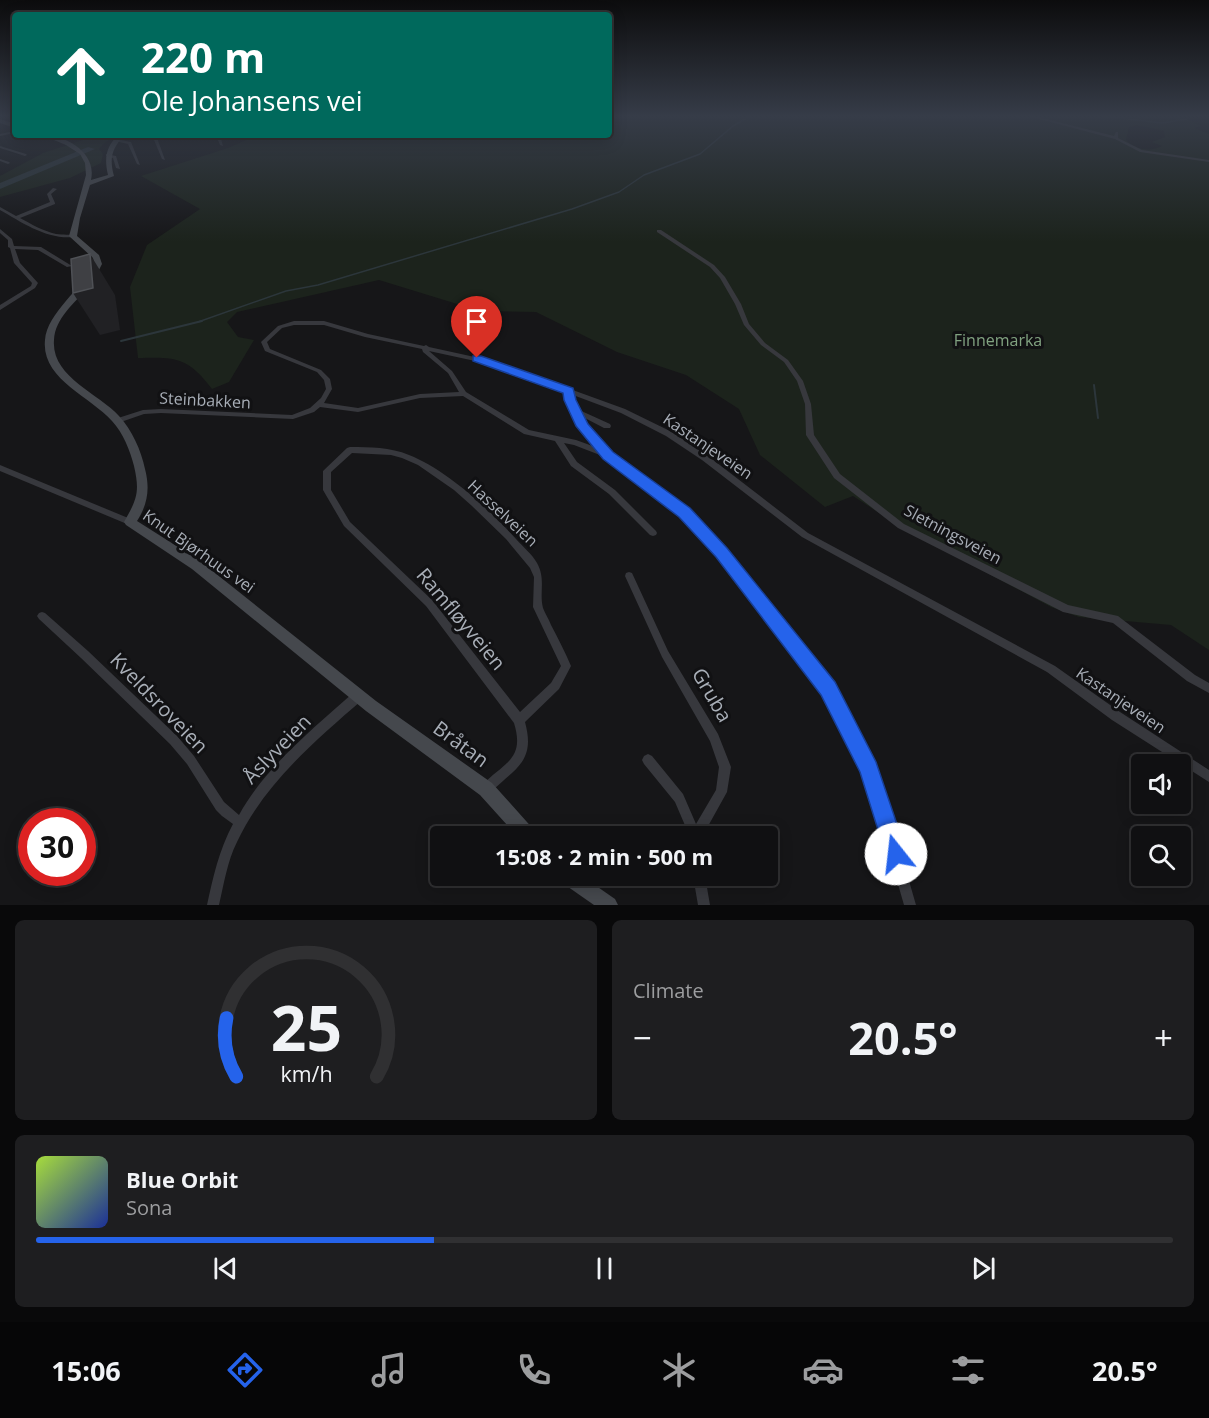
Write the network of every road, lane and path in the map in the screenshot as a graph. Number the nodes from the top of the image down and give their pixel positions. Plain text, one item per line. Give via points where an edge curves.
1 (84, 157) edge
2 (107, 157) edge
3 (115, 157) edge
4 (136, 157) edge
5 (1170, 157) edge
6 (0, 160) edge
7 (1209, 161) edge
8 (8, 163) dead end
9 (139, 164) dead end
10 (118, 168) dead end
11 (89, 183) junction
12 (55, 189) dead end
13 (0, 208) edge
14 (17, 217) junction
15 (0, 230) edge
16 (659, 231) dead end
17 (73, 236) junction
18 (11, 247) junction
19 (69, 266) edge
20 (0, 308) edge
21 (426, 347) junction
22 (569, 391) junction
23 (464, 394) junction
24 (318, 404) junction
25 (574, 410) junction
26 (118, 421) junction
27 (607, 426) dead end
28 (558, 439) junction
29 (350, 450) joint
30 (608, 455) junction
31 (0, 468) edge
32 (130, 522) junction
33 (652, 533) dead end
34 (629, 576) dead end
35 (42, 616) dead end
36 (1209, 688) edge
37 (358, 696) junction
38 (519, 720) junction
39 (648, 760) dead end
40 (1209, 776) edge
41 (486, 789) junction
42 (241, 822) junction
43 (519, 826) edge
44 (691, 826) edge
45 (702, 826) edge
46 (581, 886) edge
47 (701, 886) edge
48 (213, 905) edge
49 (609, 905) edge
50 (704, 905) edge
51 (910, 905) edge

1 - 11 main road via 90,171
2 - 11 main road via 111,176
3 - 10 street
4 - 9 street
5 - 7 street
6 - 8 street
11 - 17 main road
12 - 14 street via 49,194 53,203
13 - 14 street
14 - 17 street via 61,236
15 - 18 street via 8,236
16 - 36 street, Sletningsveien via 712,266 728,286 746,324 763,344 786,361 800,381 808,404 810,435 837,476 901,526 1066,609 1115,619
17 - 26 main road via 96,257 98,264 57,320 50,352 62,374
18 - 19 street via 39,248
18 - 20 street via 17,263 35,285
21 - 22 street, Kastanjeveien via 490,362
21 - 23 street via 424,351 450,372
21 - 24 street, Kastanjeveien via 324,323 280,327 264,342 267,350 319,371 327,379 328,389
22 - 25 street
22 - 40 street, Kastanjeveien via 669,434 805,535 1051,669
23 - 24 street via 420,396 358,410
23 - 28 street via 527,432
24 - 26 street, Steinbakken via 293,417 161,411 143,412
25 - 27 street
25 - 30 street
26 - 32 main road via 136,454 142,478 141,505
28 - 30 street
28 - 33 street via 574,464 612,492
29 - 38 street, Ramfløyveien via 327,471 327,490 347,524 429,603
29 - 38 street, Hasselveien via 397,454 425,465 484,514 534,566 538,607 566,666 555,686
30 - 51 street via 685,513 722,552 828,689 875,785
31 - 32 street, Knut Bjørhuus vei
32 - 37 main road, Knut Bjørhuus vei via 221,584
34 - 45 street, Gruba via 665,654 714,738 725,767 721,792
35 - 42 street, Kveldsroveien via 174,741 198,770 217,806
37 - 41 main road, Bråtan
37 - 42 street, Åslyveien via 278,768
38 - 41 street via 524,732 521,757
39 - 44 street, Gruba via 680,798
41 - 43 main road, Bråtan
42 - 48 street, Åslyveien via 220,871
46 - 49 main road
47 - 50 street

